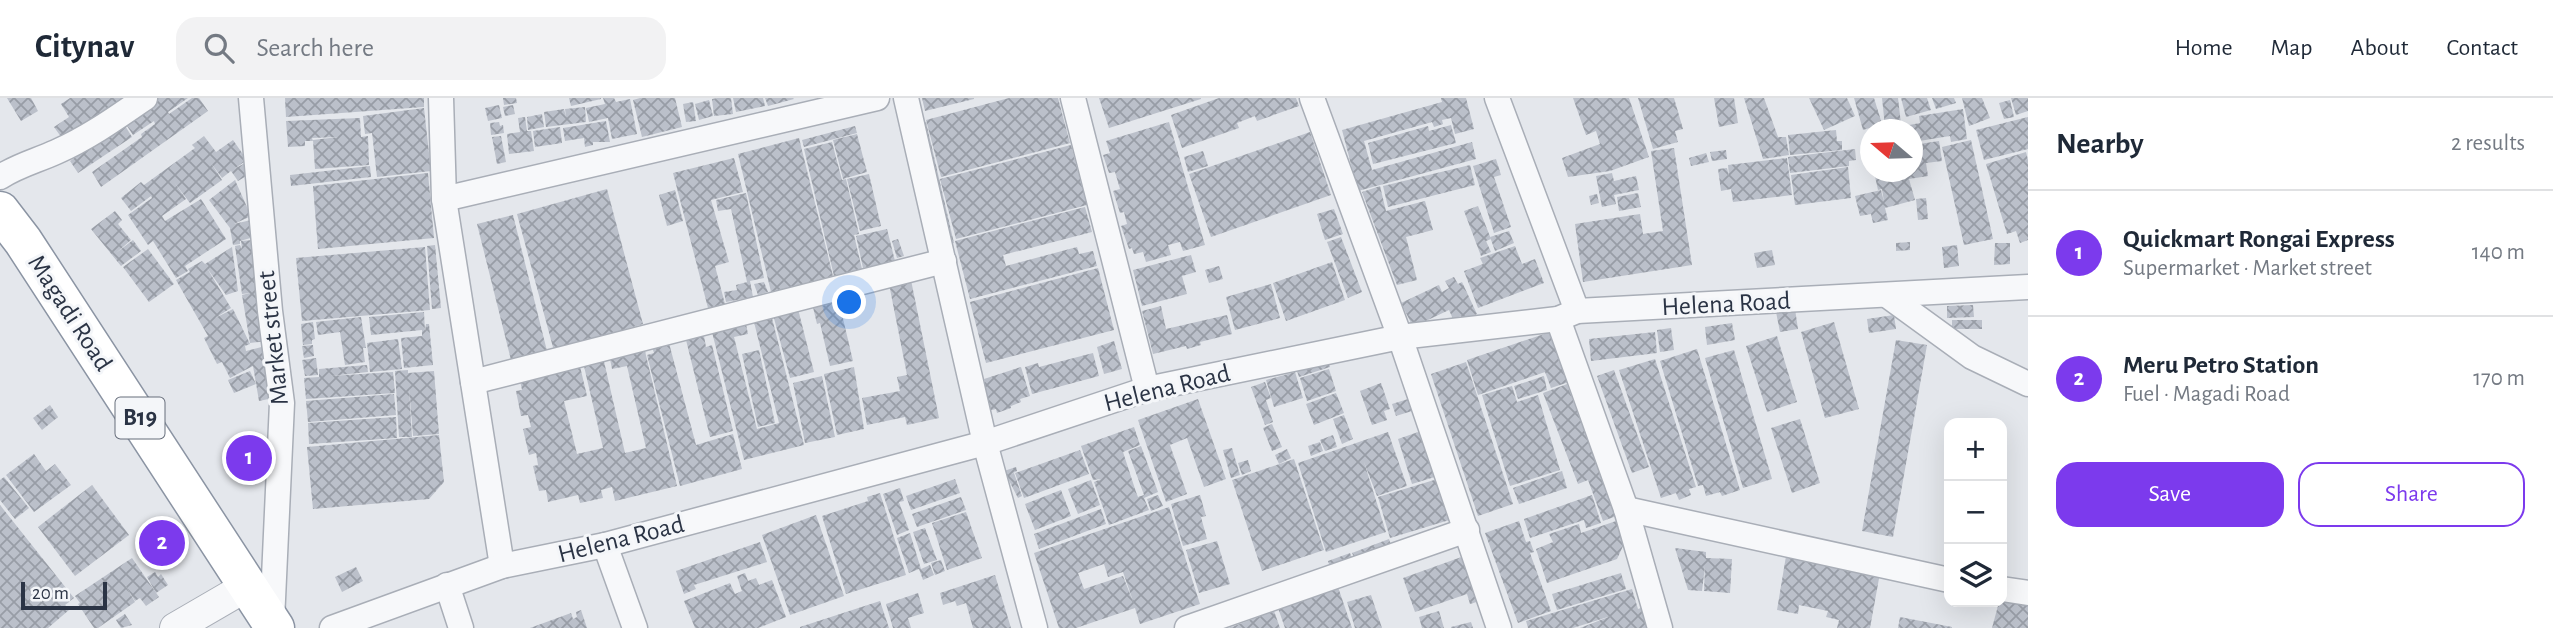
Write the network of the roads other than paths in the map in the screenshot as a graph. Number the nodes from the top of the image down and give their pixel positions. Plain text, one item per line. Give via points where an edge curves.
1 (145, 98) edge
2 (251, 98) edge
3 (441, 98) edge
4 (877, 98) edge
5 (906, 98) edge
6 (1073, 98) edge
7 (1312, 98) edge
8 (1497, 98) edge
9 (0, 177) edge
10 (444, 199) junction
11 (0, 211) edge
12 (944, 261) junction
13 (2028, 287) edge
14 (1888, 296) junction
15 (1568, 315) junction
16 (1400, 337) junction
17 (473, 382) junction
18 (2028, 384) edge
19 (1147, 388) junction
20 (985, 443) junction
21 (1626, 509) junction
22 (1467, 530) junction
23 (605, 545) junction
24 (502, 566) junction
25 (1944, 579) edge
26 (249, 585) junction
27 (447, 585) junction
28 (2007, 590) edge
29 (2028, 593) edge
30 (273, 625) edge
31 (175, 628) edge
32 (332, 628) edge
33 (461, 628) edge
34 (635, 628) edge
35 (1035, 628) edge
36 (1186, 628) edge
37 (1499, 628) edge
38 (1660, 628) edge

1 - 9 street via 97,132
2 - 30 street, Market street via 282,403
3 - 10 street
4 - 10 street
5 - 12 street
6 - 19 street
7 - 16 street
8 - 15 street
10 - 17 street
11 - 26 highway, Magadi Road / B19
12 - 17 street
12 - 20 street
13 - 14 street, Helena Road
14 - 15 street, Helena Road
14 - 18 street via 1972,357
15 - 16 street, Helena Road
15 - 21 street
16 - 19 street, Helena Road
16 - 22 street
17 - 24 street
19 - 20 street, Helena Road
20 - 23 street, Helena Road
20 - 35 street
21 - 25 street
21 - 38 street
22 - 36 street
22 - 37 street
23 - 24 street, Helena Road
23 - 34 street
24 - 27 street, Helena Road
26 - 30 highway, Magadi Road / B19
26 - 31 street
27 - 32 street, Helena Road
27 - 33 street
28 - 29 street

